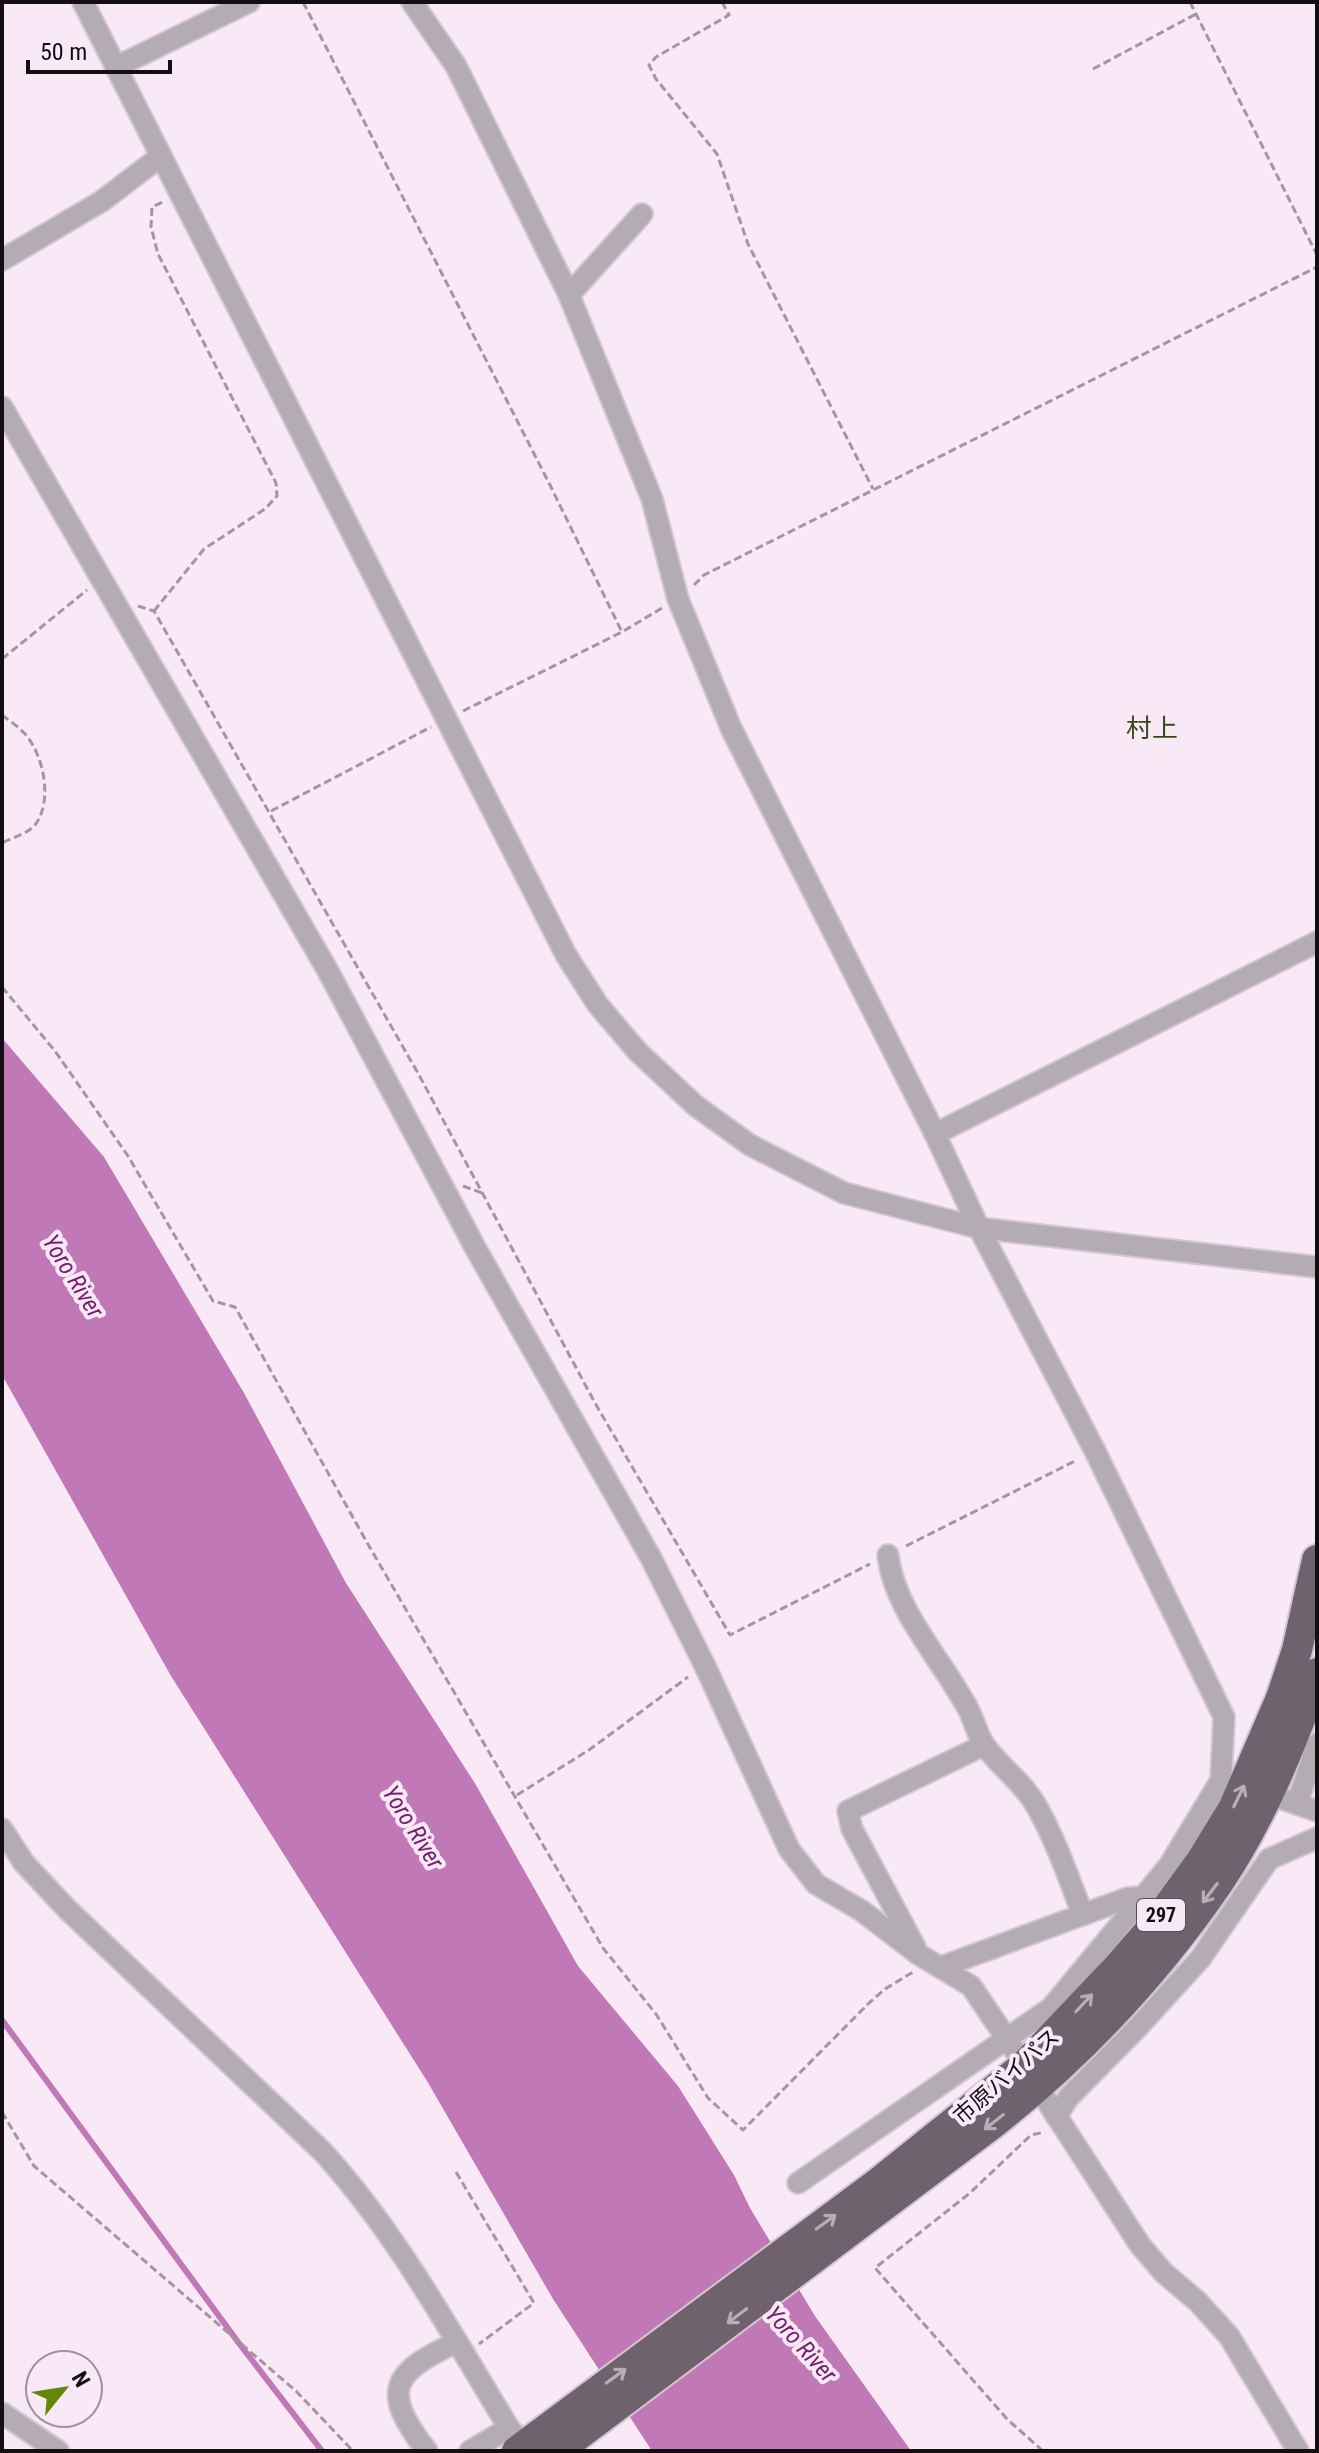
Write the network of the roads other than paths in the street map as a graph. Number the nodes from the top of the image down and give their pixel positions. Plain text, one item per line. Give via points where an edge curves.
1 (83, 2) edge
2 (249, 2) edge
3 (412, 2) edge
4 (116, 67) junction
5 (161, 156) junction
6 (642, 214) dead end
7 (2, 260) edge
8 (569, 295) junction
9 (2, 407) edge
10 (1317, 942) edge
11 (935, 1134) junction
12 (979, 1228) junction
13 (1317, 1267) edge
14 (888, 1555) road end
15 (1317, 1560) edge
16 (1317, 1673) edge
17 (1317, 1744) edge
18 (984, 1745) junction
19 (1268, 1794) junction
20 (1297, 1804) junction
21 (1317, 1811) edge
22 (2, 1829) edge
23 (1317, 1838) edge
24 (1143, 1897) junction
25 (1083, 1915) junction
26 (930, 1961) junction
27 (1008, 2039) junction
28 (1031, 2077) junction
29 (1060, 2122) junction
30 (798, 2183) dead end
31 (460, 2348) junction
32 (2, 2413) edge
33 (559, 2438) edge
34 (517, 2441) edge
35 (58, 2451) edge
36 (427, 2451) edge
37 (470, 2451) edge
38 (1298, 2451) edge

1 - 4 street
2 - 4 street
3 - 8 street via 456,66
4 - 5 street
5 - 7 street via 102,201
5 - 12 street via 566,955 598,1005 638,1052 696,1106 750,1145 844,1193
6 - 8 street
8 - 11 street via 652,499 678,599 731,728
9 - 26 street via 328,971 477,1251 651,1558 789,1849 816,1884
10 - 11 street
11 - 12 street
12 - 13 street
12 - 24 street via 1224,1717 1221,1780 1169,1866
14 - 18 street via 890,1576 902,1600 967,1706
28 -> 15 highway, 市原バイパス / 297 via 1082,2006 1156,1923 1234,1807 1281,1698
16 - 19 highway, 市原バイパス / 297
17 - 20 street
18 - 25 street via 1037,1806
18 - 26 street via 848,1811 852,1829
19 - 20 street
19 -> 28 highway, 市原バイパス / 297 via 1220,1880 1138,1988
20 - 21 street
22 - 31 street via 24,1863 67,1909 359,2192
23 - 29 street via 1269,1859 1200,1959 1069,2097
24 - 25 street
24 - 27 street via 1051,2008
25 - 26 street
26 - 27 street via 971,1986
27 - 28 street
27 - 30 street
28 - 29 street
28 - 33 highway, 市原バイパス / 297
29 - 38 street via 1140,2245 1229,2336
31 - 34 street
31 - 36 street via 423,2358 400,2382 400,2408
32 - 35 street
33 - 34 highway, 市原バイパス / 297
34 - 37 street

